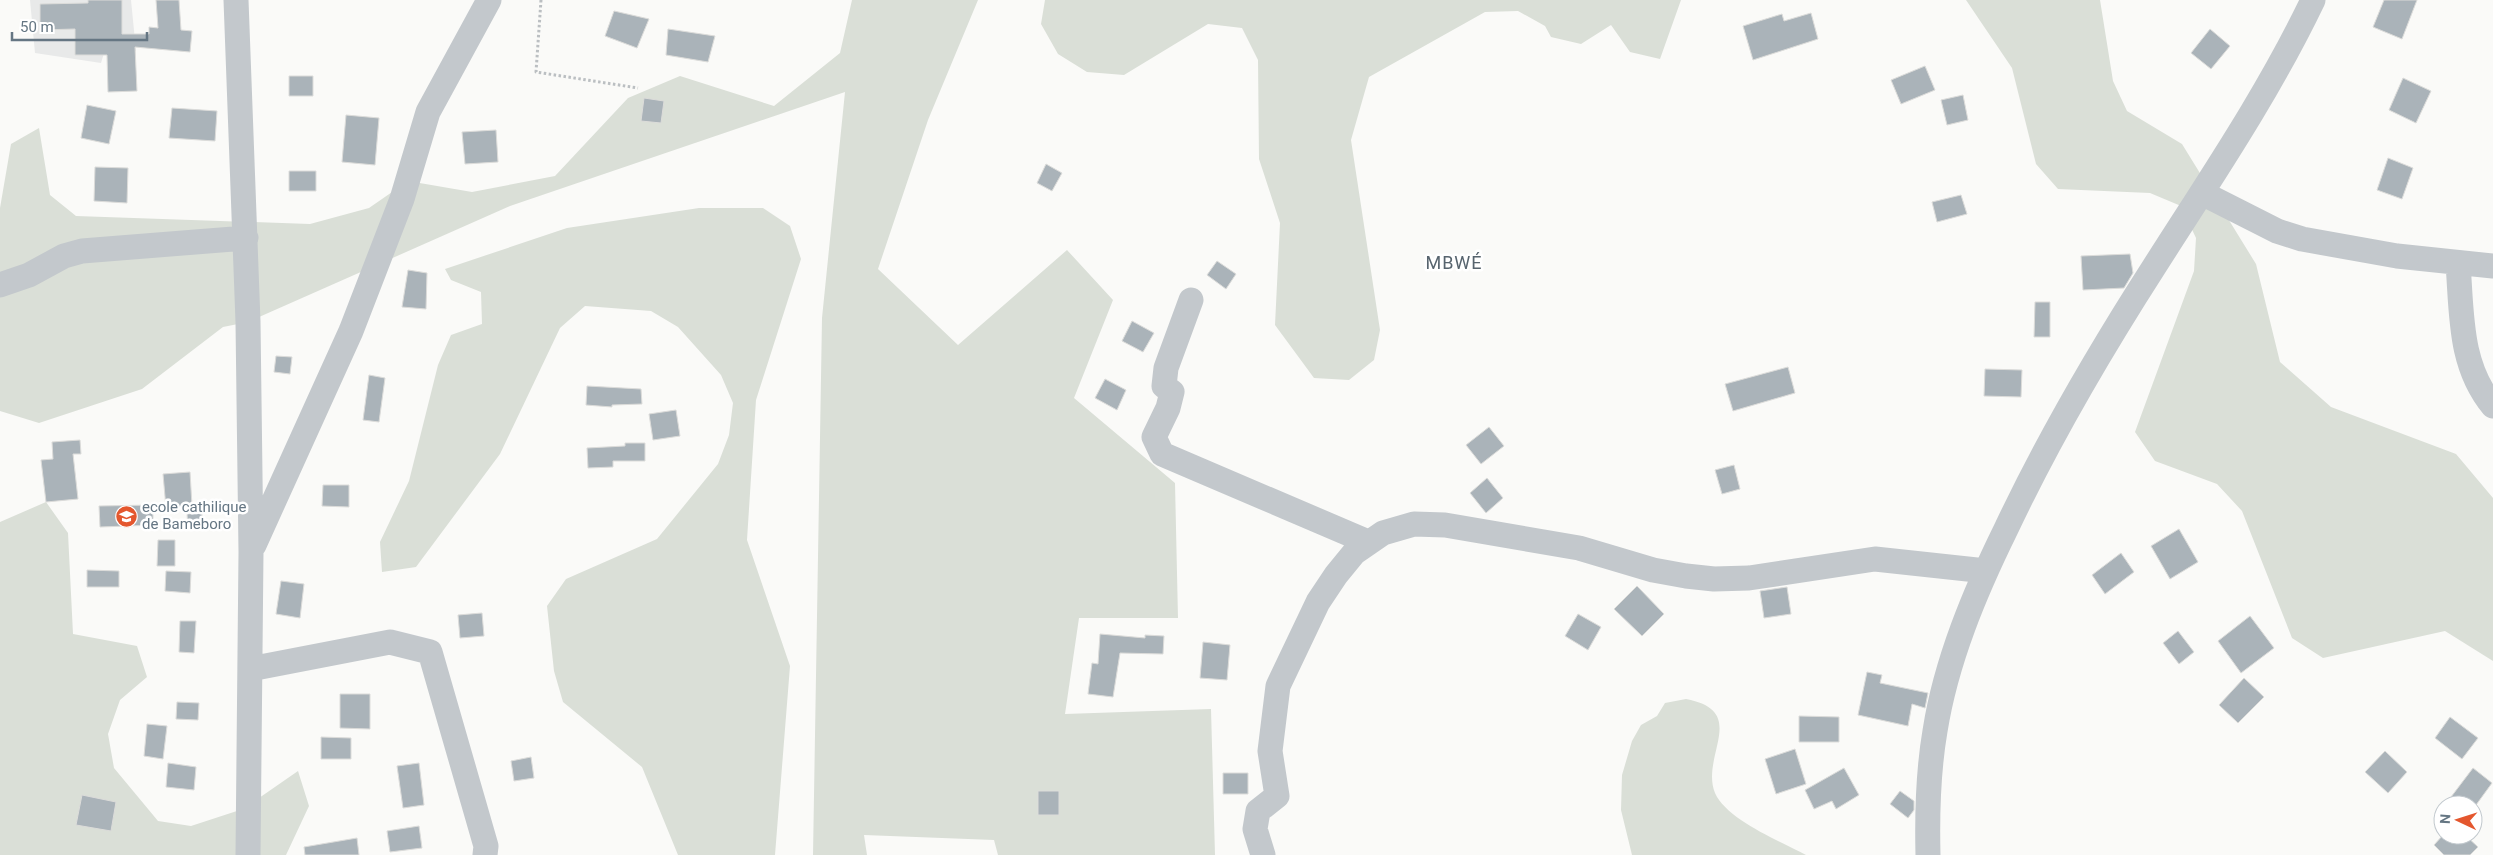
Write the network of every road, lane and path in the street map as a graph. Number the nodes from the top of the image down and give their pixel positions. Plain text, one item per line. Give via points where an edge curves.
1 (236, 0) edge
2 (489, 0) edge
3 (541, 0) edge
4 (2313, 0) edge
5 (638, 88) dead end
6 (2202, 193) junction
7 (246, 238) junction
8 (2458, 264) junction
9 (2493, 266) edge
10 (0, 285) edge
11 (1192, 300) dead end
12 (2493, 406) edge
13 (1368, 542) junction
14 (250, 552) junction
15 (1986, 571) junction
16 (250, 669) junction
17 (248, 855) edge
18 (486, 855) edge
19 (1263, 855) edge
20 (1928, 855) edge

1 - 7 street
2 - 14 street via 428,112 402,199 351,331
3 - 5 path via 536,72
4 - 6 street via 2270,84
6 - 8 street via 2277,231 2302,238
6 - 15 street via 2078,390
7 - 10 street via 82,251
7 - 14 street
8 - 9 street
8 - 12 street via 2466,357 2473,377
11 - 13 street via 1166,368 1164,386 1172,392 1154,437 1162,454
13 - 15 street via 1383,533 1414,524 1445,525 1579,548 1653,570 1686,576 1749,578 1875,559
13 - 19 street via 1354,553 1318,602 1278,686 1270,750 1278,796 1258,811 1255,829
14 - 16 street
15 - 20 street via 1945,684 1935,730 1927,816
16 - 17 street
16 - 18 street via 390,642 430,652

